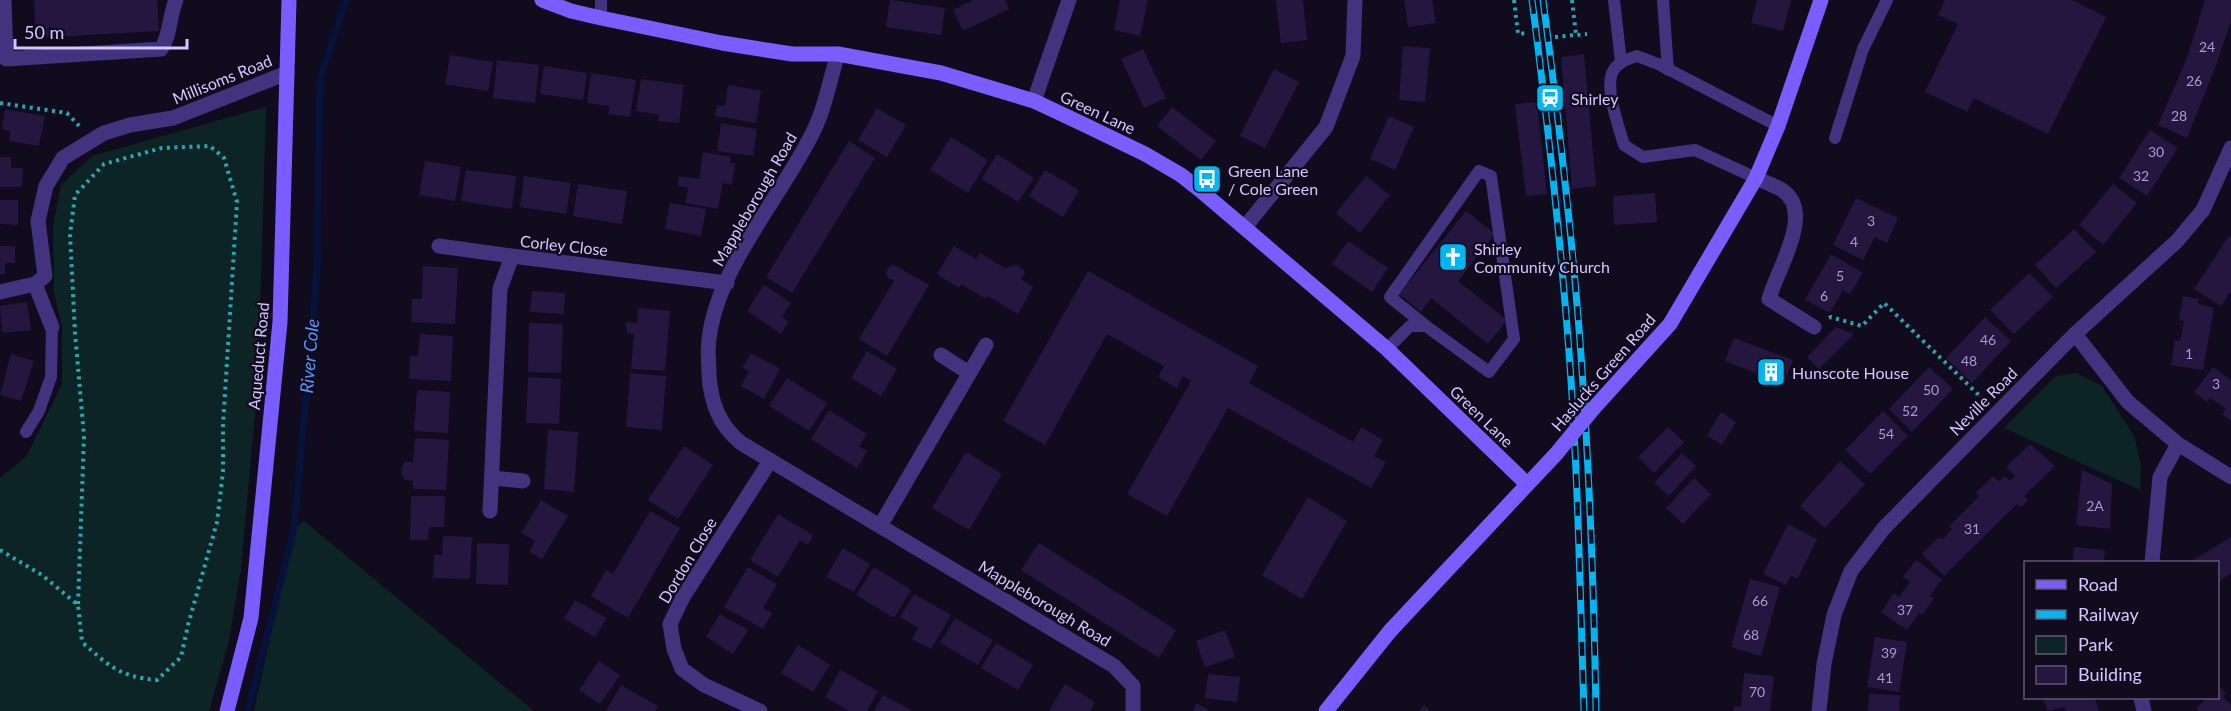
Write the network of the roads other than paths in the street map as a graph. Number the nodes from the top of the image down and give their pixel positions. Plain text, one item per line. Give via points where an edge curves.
1 (4, 0) edge
2 (176, 0) edge
3 (289, 0) edge
4 (542, 0) edge
5 (601, 0) edge
6 (1069, 0) edge
7 (1355, 0) edge
8 (1614, 0) edge
9 (1663, 0) edge
10 (1821, 0) edge
11 (1887, 0) edge
12 (601, 18) junction
13 (838, 54) junction
14 (1621, 62) junction
15 (1668, 70) junction
16 (287, 73) junction
17 (1034, 102) junction
18 (1778, 126) junction
19 (1835, 138) dead end
20 (2231, 148) edge
21 (1756, 178) junction
22 (1245, 227) junction
23 (439, 246) dead end
24 (512, 256) junction
25 (727, 283) junction
26 (35, 284) junction
27 (0, 292) edge
28 (1426, 326) junction
29 (52, 327) joint
30 (1814, 327) dead end
31 (2075, 334) junction
32 (986, 345) dead end
33 (1387, 349) junction
34 (941, 355) dead end
35 (969, 372) junction
36 (26, 432) dead end
37 (2178, 444) junction
38 (770, 461) junction
39 (2231, 477) edge
40 (493, 478) junction
41 (523, 481) dead end
42 (1527, 484) junction
43 (490, 510) dead end
44 (880, 526) junction
45 (2152, 561) edge
46 (226, 711) edge
47 (760, 711) edge
48 (1133, 711) edge
49 (1326, 711) edge
50 (1819, 711) edge

1 - 2 street via 6,59 161,49 167,40
3 - 16 street, Aqueduct Road
4 - 12 street, Green Lane
5 - 12 lane
6 - 17 street
7 - 22 street via 1353,56 1326,127
8 - 14 lane
9 - 15 lane
10 - 18 street, Haslucks Green Road
11 - 19 lane via 1863,49
12 - 13 street, Green Lane via 762,50
13 - 17 street, Green Lane via 941,73
13 - 25 street, Mappleborough Road via 816,126
14 - 15 lane via 1636,56
14 - 21 lane via 1613,70 1609,85 1624,145 1643,157 1695,150
15 - 18 lane
16 - 26 street, Millisoms Road via 173,118 130,125 92,139 63,158 46,186 38,221 45,276
16 - 46 street, Aqueduct Road via 277,356 251,618
17 - 22 street, Green Lane via 1172,170
18 - 21 street, Haslucks Green Road
20 - 31 street, Neville Road via 2203,210 2177,242
21 - 30 street via 1784,191 1797,221 1769,299
21 - 42 street, Haslucks Green Road, bridge via 1670,324
22 - 33 street, Green Lane
23 - 24 street
24 - 25 street, Corley Close
24 - 40 street, Corley Close via 500,289
25 - 38 street, Mappleborough Road via 715,309 709,339 711,395 718,418 729,433
26 - 27 street
26 - 29 street
28 - 28 lane via 1390,297 1479,171 1491,176 1514,339 1489,372
28 - 33 lane via 1410,326
29 - 36 lane via 51,377 39,411
31 - 37 street via 2128,402
31 - 50 street, Neville Road via 1884,528 1851,571 1834,615
32 - 35 street
33 - 42 street, Green Lane
34 - 35 street
35 - 44 street
37 - 39 street
37 - 45 street via 2160,477
38 - 44 street, Mappleborough Road
38 - 47 street, Dordon Close via 683,597 670,624 682,669 704,685
40 - 41 street
40 - 43 street, Corley Close
42 - 49 street, Haslucks Green Road via 1390,631
44 - 48 street, Mappleborough Road via 1114,666 1133,686

